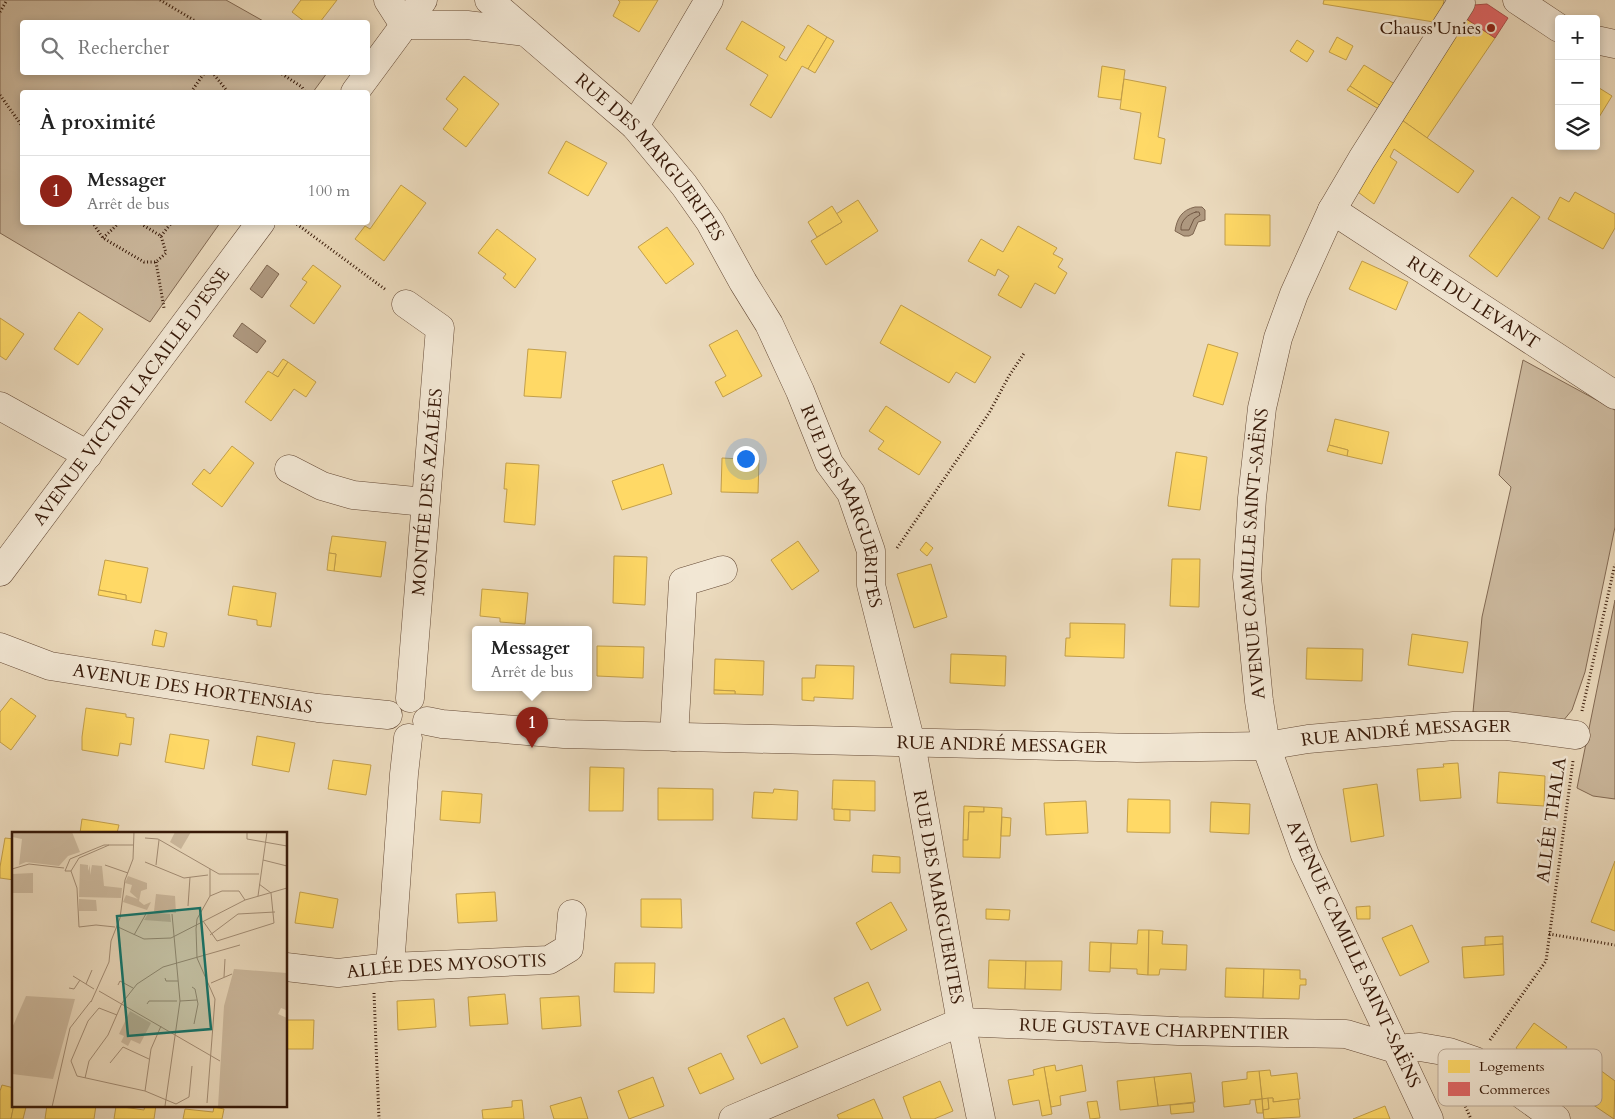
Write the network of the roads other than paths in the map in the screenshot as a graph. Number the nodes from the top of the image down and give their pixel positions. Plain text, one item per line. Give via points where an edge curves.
1 (388, 0) edge
2 (423, 0) edge
3 (489, 0) edge
4 (709, 0) edge
5 (1517, 0) edge
6 (1461, 3) dead end
7 (404, 25) junction
8 (1555, 25) edge
9 (526, 32) junction
10 (1600, 41) edge
11 (1615, 44) edge
12 (370, 71) edge
13 (367, 75) edge
14 (356, 90) edge
15 (635, 126) junction
16 (1332, 210) junction
17 (259, 225) edge
18 (406, 304) road end
19 (1615, 395) edge
20 (0, 406) edge
21 (88, 455) junction
22 (289, 469) dead end
23 (425, 502) junction
24 (723, 570) dead end
25 (0, 572) edge
26 (0, 647) edge
27 (410, 698) junction
28 (388, 715) junction
29 (418, 730) junction
30 (1576, 735) road end
31 (674, 737) junction
32 (911, 744) junction
33 (1266, 746) junction
34 (572, 914) dead end
35 (288, 967) edge
36 (381, 969) junction
37 (1377, 1007) junction
38 (961, 1022) junction
39 (1346, 1034) junction
40 (1396, 1049) junction
41 (1438, 1050) edge
42 (1538, 1106) edge
43 (733, 1119) edge
44 (981, 1119) edge
45 (1429, 1119) edge
46 (1556, 1119) edge

1 - 7 street
2 - 7 street
3 - 9 street, RUE DES MARGUERITES
4 - 15 street
5 - 8 street
6 - 16 street, AVENUE CAMILLE SAINT-SAËNS
7 - 9 street via 467,25
7 - 12 street
9 - 15 street, RUE DES MARGUERITES
10 - 11 street
13 - 14 street
15 - 32 street, RUE DES MARGUERITES via 710,222 769,324 829,463 851,493 871,551 871,584
16 - 19 street, RUE DU LEVANT
16 - 33 street, AVENUE CAMILLE SAINT-SAËNS via 1278,338 1262,408 1247,577
17 - 21 street, AVENUE VICTOR LACAILLE D'ESSE
18 - 23 street, MONTÉE DES AZALÉES via 440,328
20 - 21 street
21 - 25 street, AVENUE VICTOR LACAILLE D'ESSE
22 - 23 street via 322,486 353,495
23 - 27 street, MONTÉE DES AZALÉES
24 - 31 street via 683,582
26 - 28 street, AVENUE DES HORTENSIAS via 50,666 318,708
27 - 28 street via 395,702
27 - 29 street via 424,706 427,713
28 - 29 street via 389,727 397,736
29 - 31 street, RUE ANDRÉ MESSAGER via 442,724 564,734
29 - 36 street via 404,774
30 - 33 street, RUE ANDRÉ MESSAGER via 1507,726 1454,726 1308,739
31 - 32 street, RUE ANDRÉ MESSAGER
32 - 33 street, RUE ANDRÉ MESSAGER via 1137,748
32 - 38 street, RUE DES MARGUERITES
33 - 37 street, AVENUE CAMILLE SAINT-SAËNS via 1305,855
34 - 36 street, ALLÉE DES MYOSOTIS via 569,948 549,960
35 - 36 street, ALLÉE DES MYOSOTIS via 338,973
37 - 39 street
37 - 40 street, AVENUE CAMILLE SAINT-SAËNS
38 - 39 street, RUE GUSTAVE CHARPENTIER
38 - 43 street
38 - 44 street, RUE DES MARGUERITES
39 - 40 street, RUE GUSTAVE CHARPENTIER
40 - 41 street via 1420,1047
40 - 45 street, AVENUE CAMILLE SAINT-SAËNS
42 - 46 street

